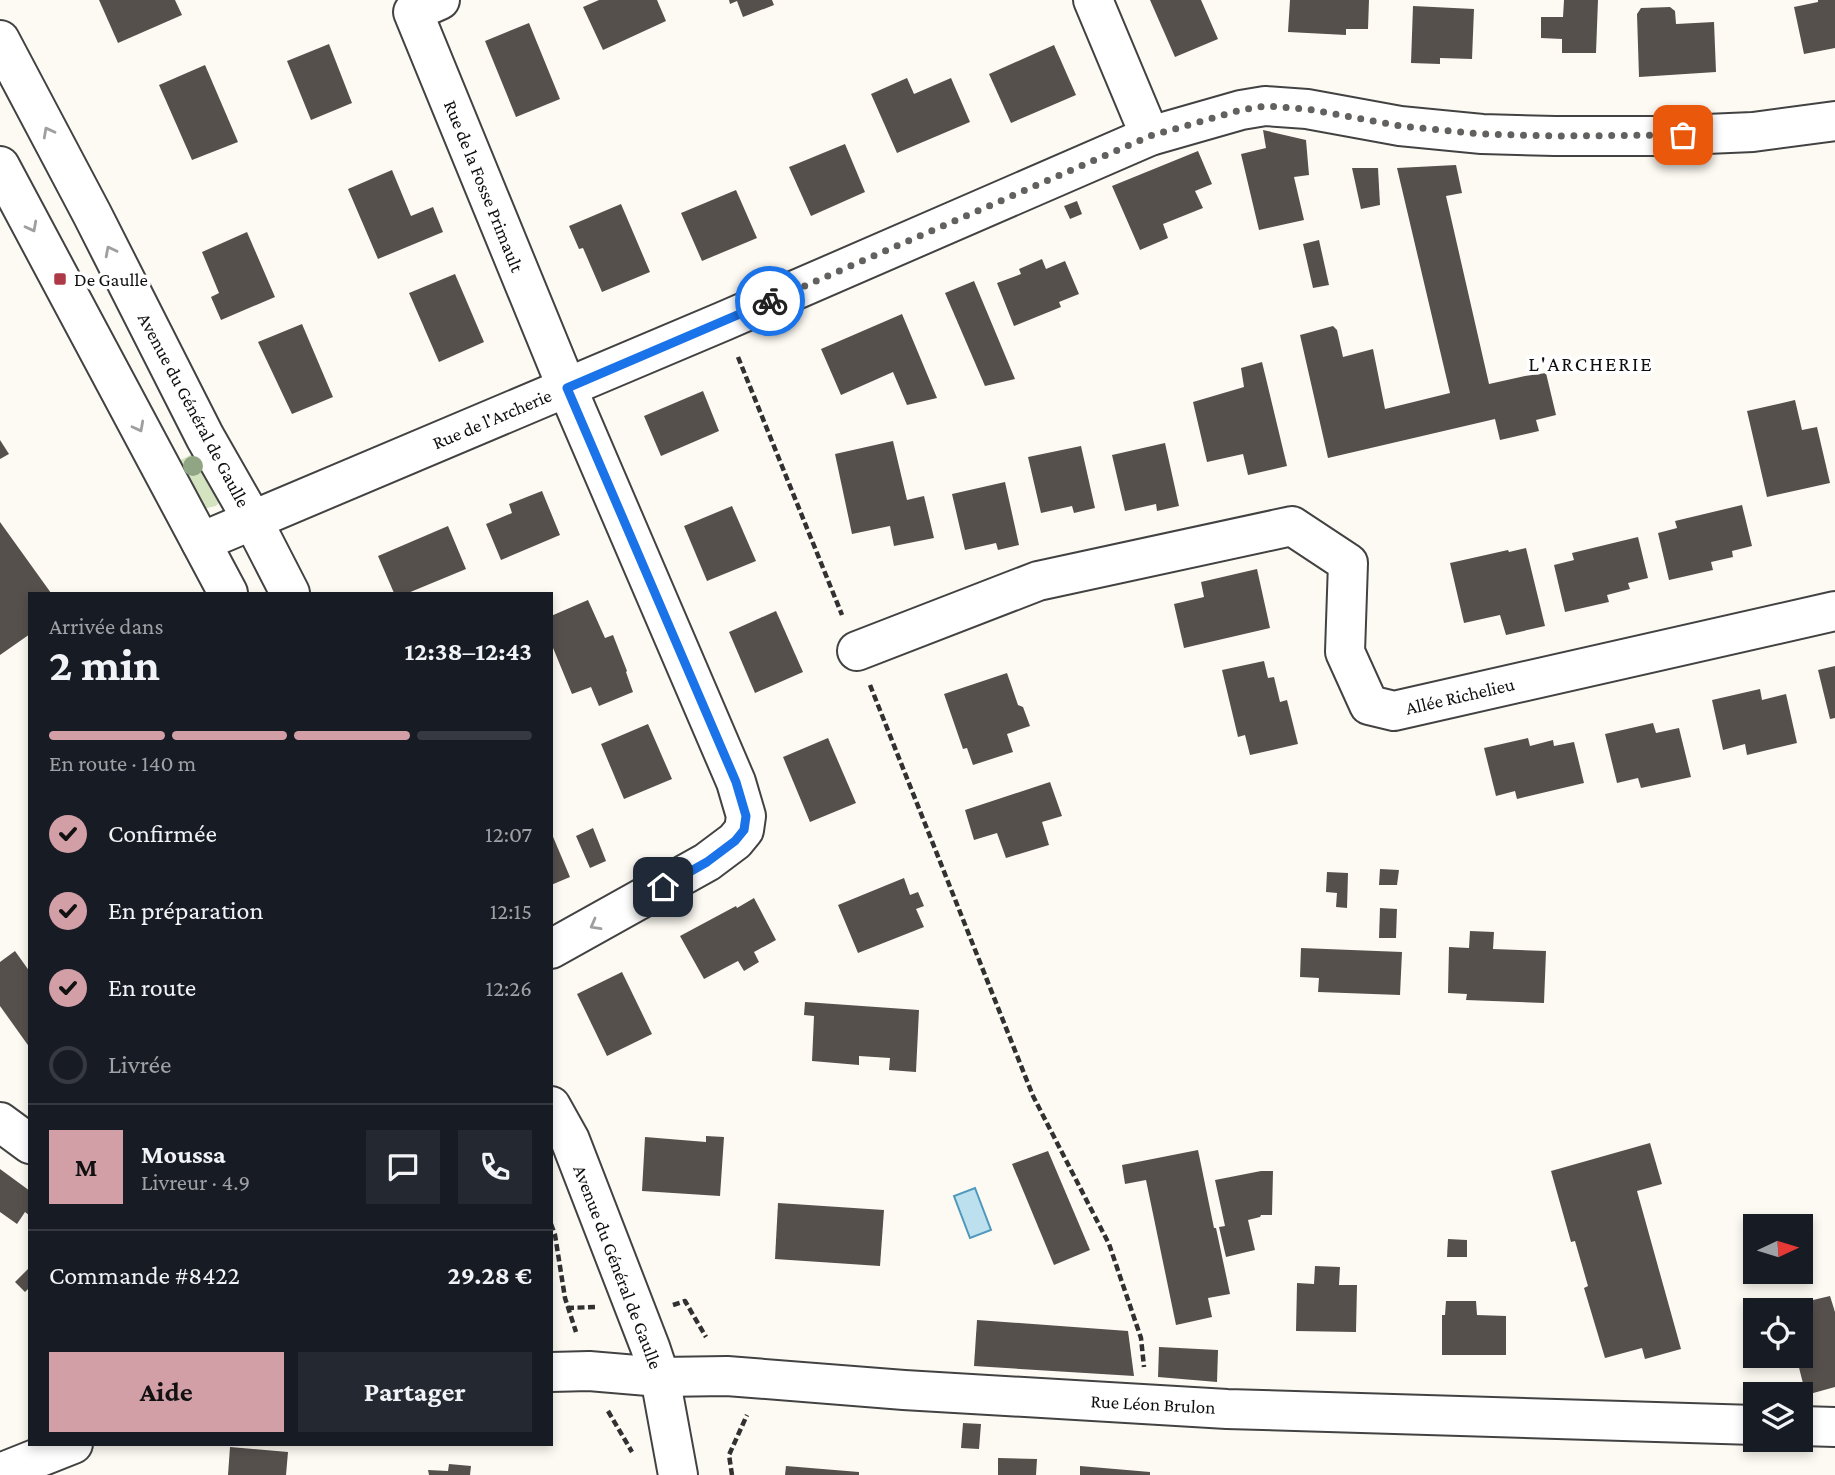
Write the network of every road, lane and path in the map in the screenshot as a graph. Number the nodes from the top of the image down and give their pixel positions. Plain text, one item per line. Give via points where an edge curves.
1 (440, 0) edge
2 (1093, 0) edge
3 (0, 40) edge
4 (1835, 121) edge
5 (1150, 136) junction
6 (0, 166) edge
7 (724, 321) junction
8 (567, 388) junction
9 (253, 521) junction
10 (201, 542) junction
11 (227, 592) edge
12 (289, 592) edge
13 (1835, 611) edge
14 (857, 651) junction
15 (553, 948) edge
16 (553, 1110) edge
17 (0, 1122) edge
18 (28, 1143) edge
19 (553, 1230) edge
20 (671, 1306) dead end
21 (567, 1308) dead end
22 (708, 1341) dead end
23 (553, 1372) edge
24 (660, 1377) junction
25 (1148, 1404) junction
26 (606, 1407) dead end
27 (748, 1413) dead end
28 (1743, 1425) edge
29 (1813, 1426) edge
30 (1835, 1427) edge
31 (68, 1446) edge
32 (634, 1464) dead end
33 (0, 1473) edge
34 (678, 1475) edge
35 (732, 1475) edge

1 - 8 street, Rue de la Fosse Primault via 413,12
2 - 5 street
9 -> 3 street, Avenue du Général de Gaulle
4 - 5 street, Rue de l'Archerie via 1753,132 1660,136 1482,134 1265,106
5 - 7 street, Rue de l'Archerie
6 -> 10 street
7 - 8 street, Rue de l'Archerie
7 - 14 path
8 - 9 street, Rue de l'Archerie
8 -> 15 street via 736,782 746,816 744,830 735,841 707,862
9 - 10 street, Rue de l'Archerie
9 - 12 street, Avenue du Général de Gaulle
10 - 11 street
13 - 14 street, Allée Richelieu via 1394,711 1369,705 1345,652 1348,563 1292,526 1038,581
14 - 25 path via 1033,1096 1109,1244 1141,1338
16 - 24 street, Avenue du Général de Gaulle via 570,1140
17 - 18 street
19 - 21 path
20 - 22 path, Avenue du Général de Gaulle via 685,1301
23 - 24 street, Rue Léon Brulon
24 - 25 street, Rue Léon Brulon via 727,1376
24 - 34 street, Avenue du Général de Gaulle
25 - 28 street, Rue Léon Brulon
26 - 32 path
27 - 35 path via 729,1455
29 - 30 street
31 - 33 street

